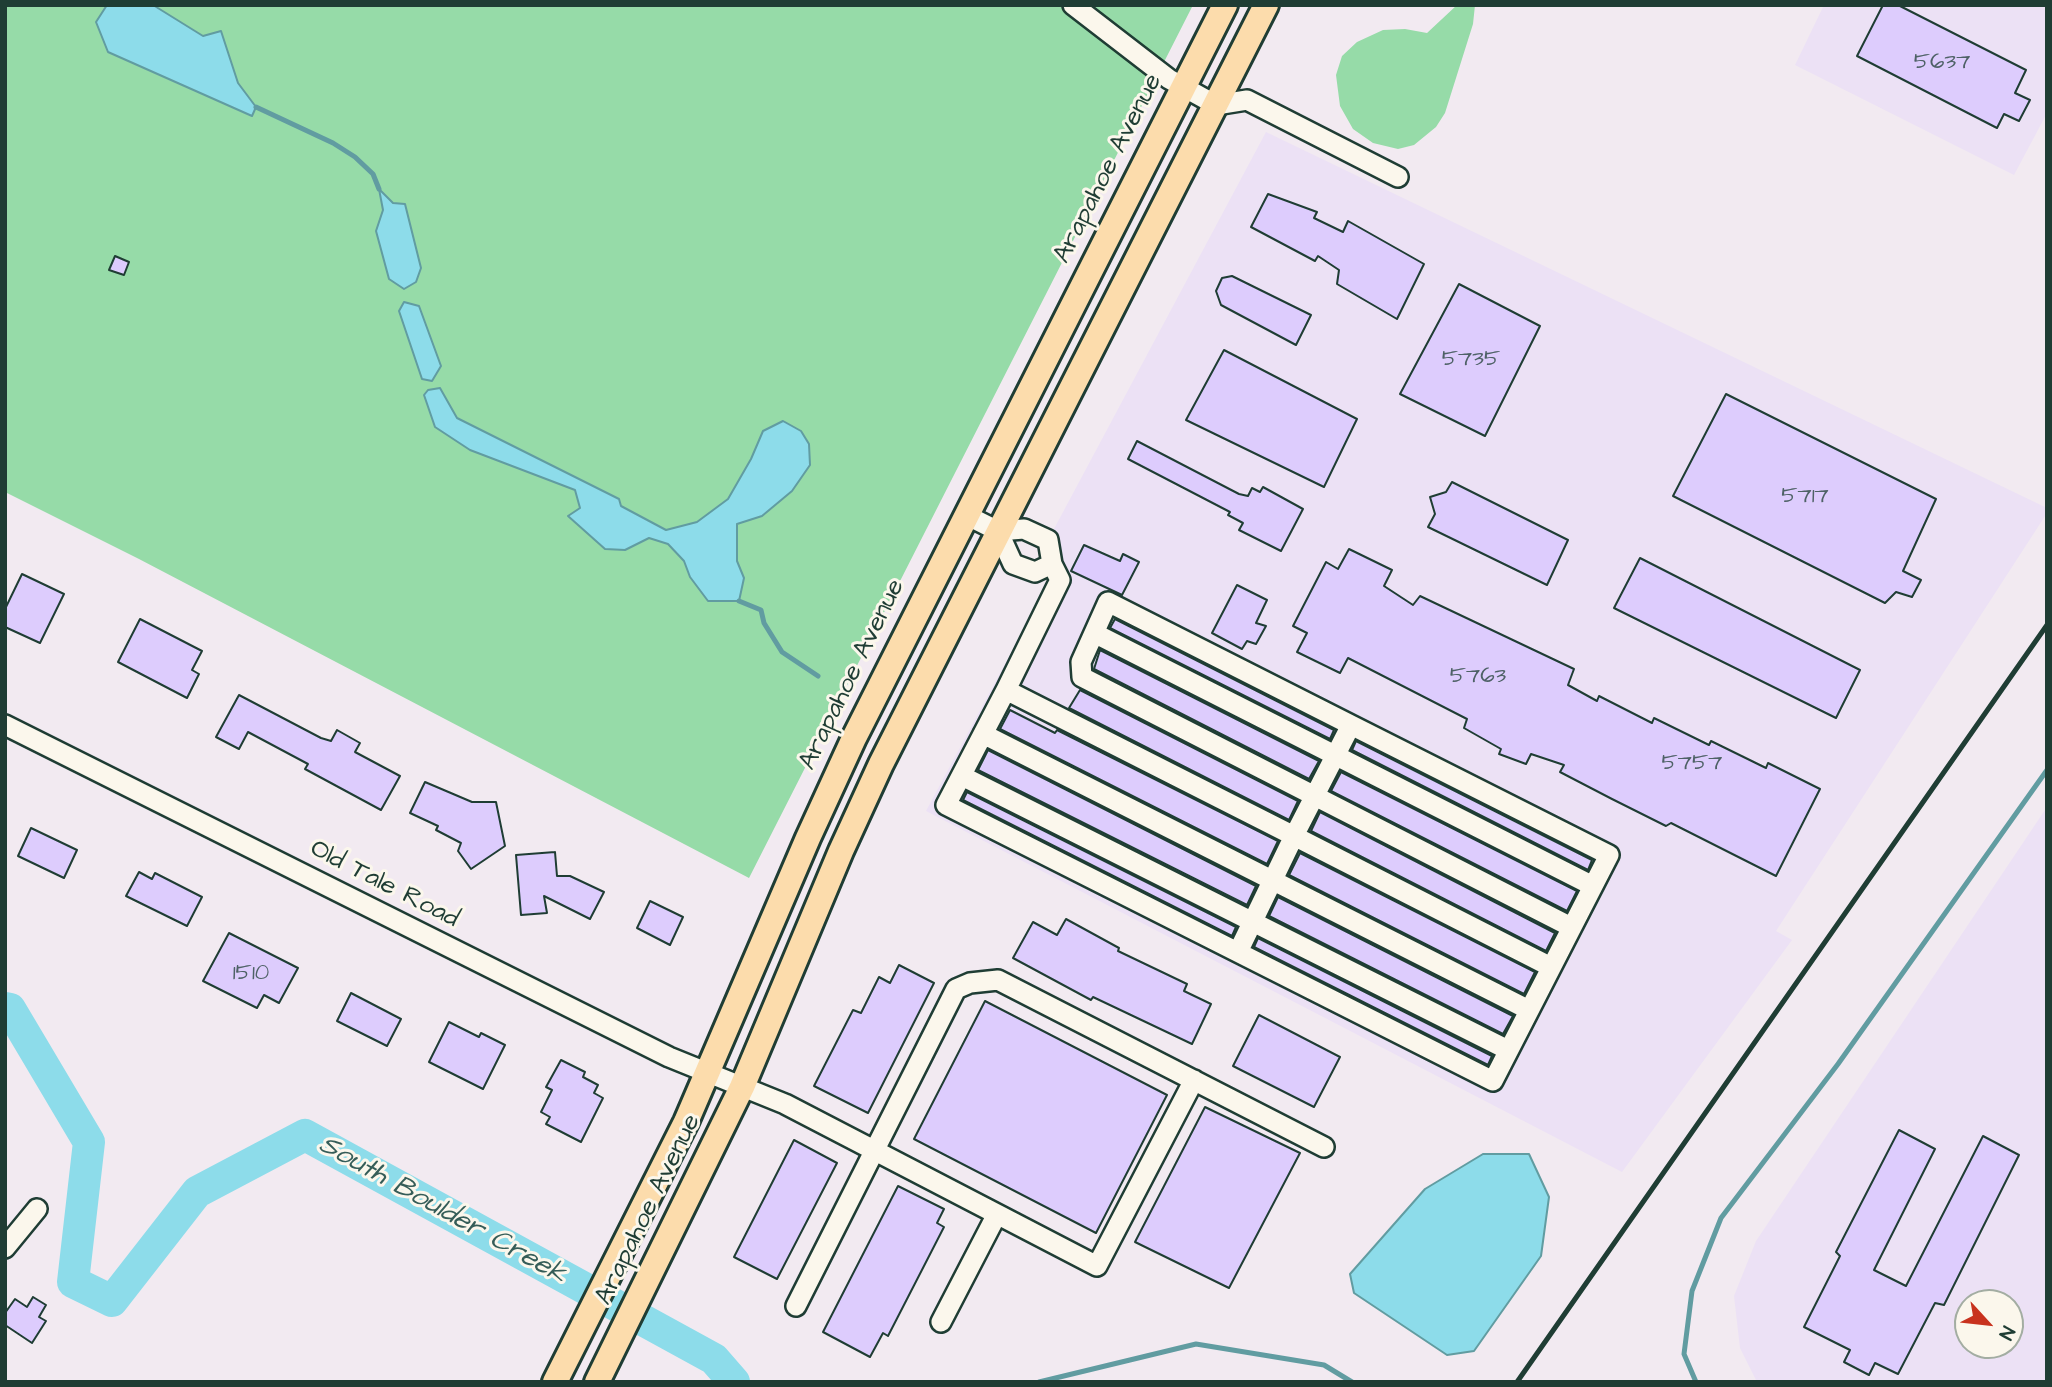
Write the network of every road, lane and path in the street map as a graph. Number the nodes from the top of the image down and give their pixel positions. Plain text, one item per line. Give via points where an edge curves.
1 (1073, 5) edge
2 (1225, 5) edge
3 (1266, 5) edge
4 (1184, 88) junction
5 (1216, 105) junction
6 (1398, 177) dead end
7 (966, 515) junction
8 (998, 531) junction
9 (1052, 564) junction
10 (1094, 633) junction
11 (1006, 690) junction
12 (5, 725) edge
13 (1351, 725) junction
14 (983, 734) junction
15 (1335, 755) junction
16 (962, 776) junction
17 (1315, 796) junction
18 (1294, 836) junction
19 (1272, 880) junction
20 (1592, 886) junction
21 (1253, 921) junction
22 (1572, 927) junction
23 (1238, 952) junction
24 (1551, 967) junction
25 (1529, 1010) junction
26 (1508, 1050) junction
27 (709, 1073) junction
28 (1194, 1080) junction
29 (742, 1087) junction
30 (1324, 1147) dead end
31 (874, 1152) junction
32 (37, 1209) dead end
33 (996, 1216) junction
34 (5, 1248) edge
35 (796, 1306) dead end
36 (941, 1322) dead end
37 (555, 1382) edge
38 (597, 1382) edge

1 - 4 street
2 - 4 main road, Arapahoe Avenue
3 - 5 main road, Arapahoe Avenue
4 - 5 street
4 - 7 main road, Arapahoe Avenue
5 - 6 street via 1247,100
5 - 8 main road, Arapahoe Avenue
7 - 8 street
7 - 27 main road, Arapahoe Avenue via 830,789
8 - 9 street via 1024,529 1048,540
8 - 9 street via 1013,564 1034,572
8 - 29 main road, Arapahoe Avenue via 863,803
9 - 11 street via 1060,580
10 - 13 street via 1108,602
10 - 15 street
10 - 17 street via 1081,662 1082,677
11 - 14 street
11 - 18 street
12 - 27 street, Old Tale Road via 669,1058
13 - 15 street
13 - 20 street via 1609,855
14 - 16 street
14 - 19 street
15 - 17 street
15 - 20 street
16 - 21 street
16 - 23 street via 946,805
17 - 18 street
17 - 22 street
18 - 19 street
18 - 24 street
19 - 21 street
19 - 25 street
20 - 22 street
21 - 23 street
21 - 26 street
22 - 24 street
23 - 26 street via 1493,1081
24 - 25 street
25 - 26 street
27 - 29 street, Old Tale Road
27 - 37 main road, Arapahoe Avenue
28 - 30 street
28 - 31 street via 998,980 970,984 956,989
28 - 33 street, Old Tale Road via 1097,1266
29 - 31 street, Old Tale Road via 785,1104
29 - 38 main road, Arapahoe Avenue
31 - 33 street, Old Tale Road
31 - 35 street
32 - 34 street
33 - 36 street

